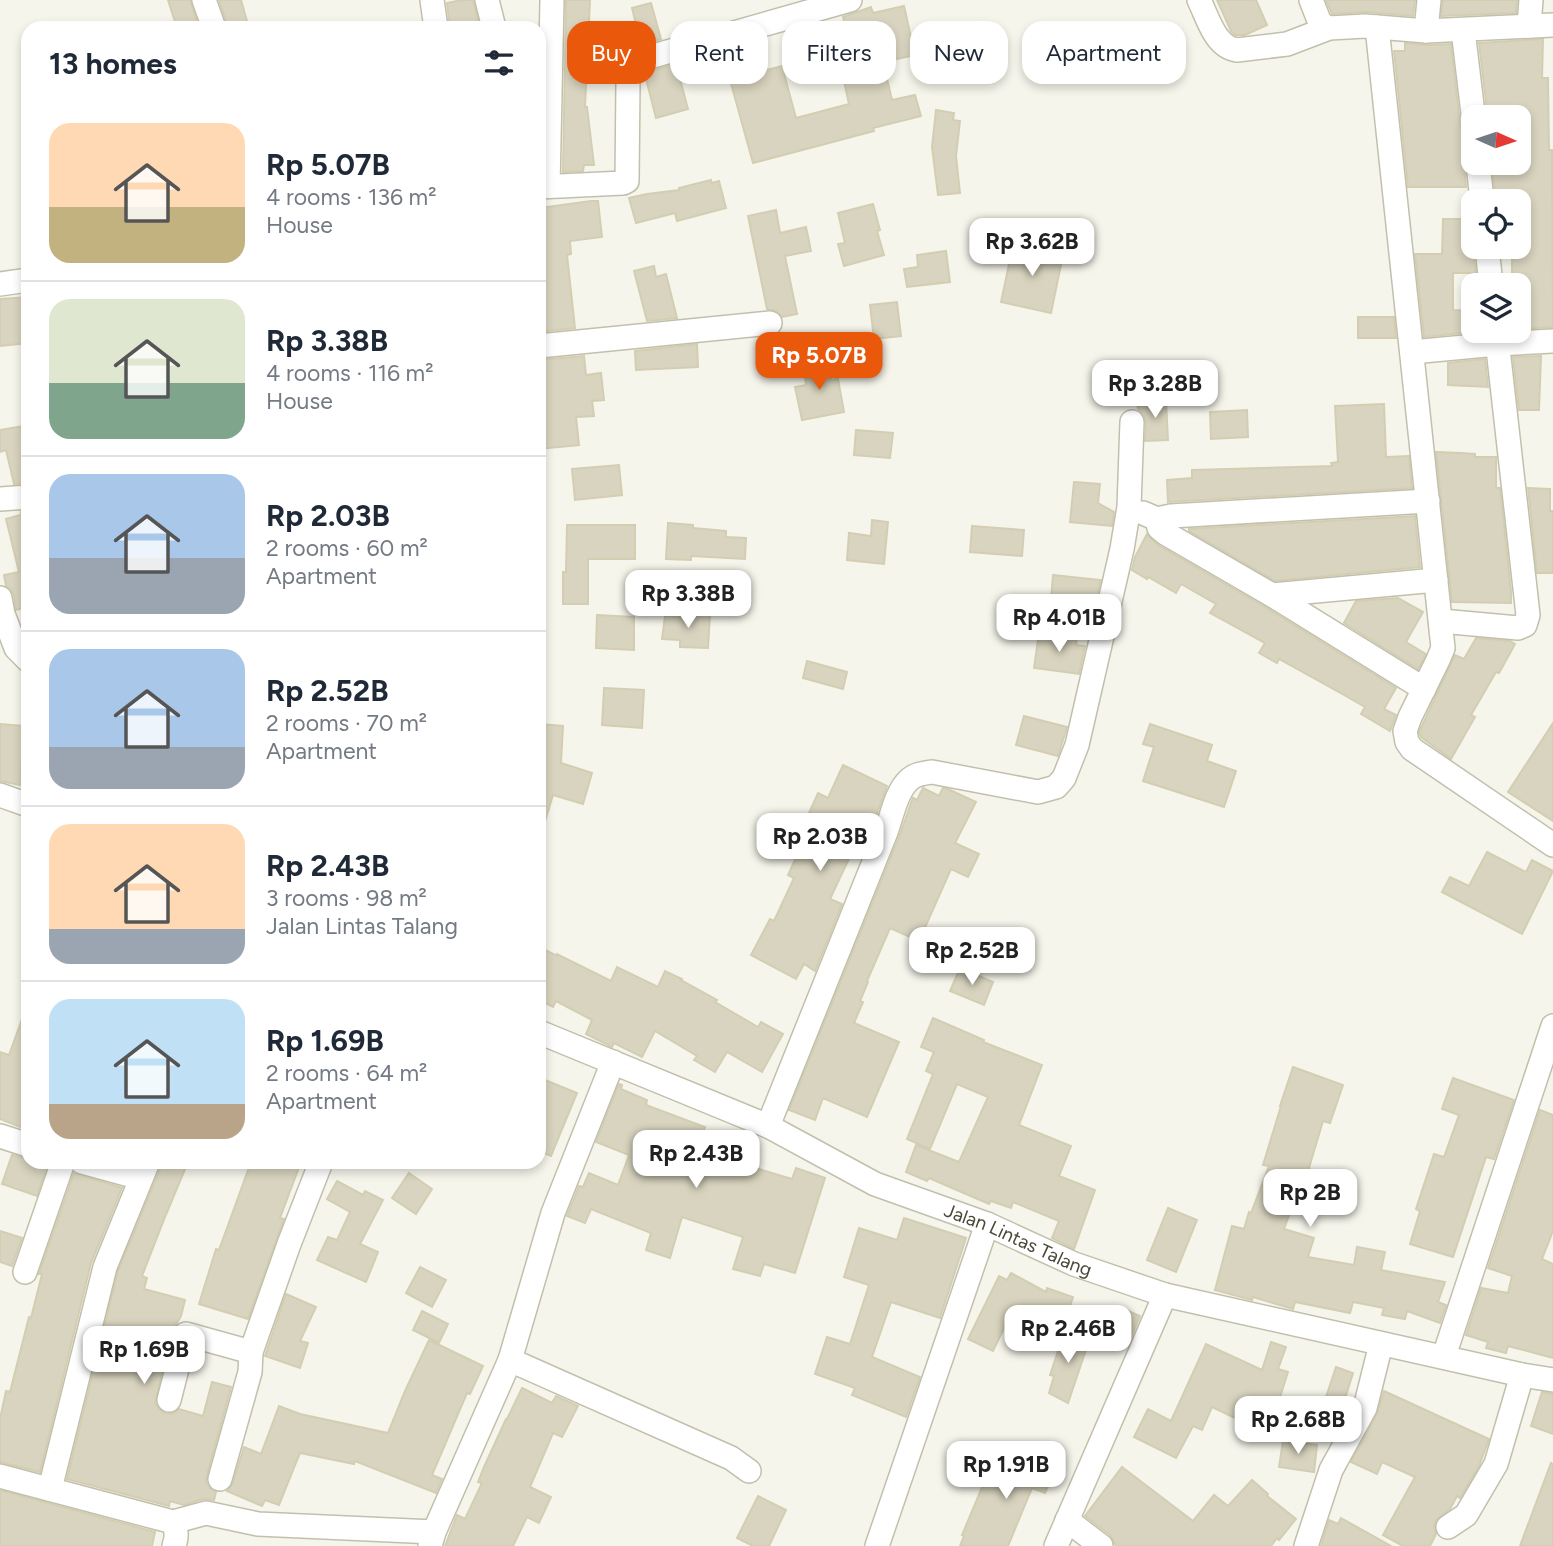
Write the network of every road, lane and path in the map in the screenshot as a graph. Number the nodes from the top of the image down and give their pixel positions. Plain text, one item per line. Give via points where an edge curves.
1 (204, 0) edge
2 (432, 0) edge
3 (487, 0) edge
4 (552, 0) edge
5 (850, 0) edge
6 (1199, 0) edge
7 (1311, 0) edge
8 (1429, 0) edge
9 (1531, 0) edge
10 (212, 21) edge
11 (435, 21) edge
12 (492, 21) edge
13 (1371, 26) junction
14 (1329, 28) junction
15 (1464, 30) junction
16 (1546, 30) edge
17 (1426, 31) junction
18 (1472, 105) edge
19 (546, 124) edge
20 (546, 186) edge
21 (21, 281) edge
22 (0, 284) edge
23 (770, 323) dead end
24 (1531, 339) edge
25 (1553, 341) edge
26 (1463, 343) edge
27 (1498, 343) edge
28 (546, 345) edge
29 (1412, 352) junction
30 (1132, 422) dead end
31 (21, 498) edge
32 (0, 499) edge
33 (1428, 501) junction
34 (1129, 507) junction
35 (1157, 519) junction
36 (1436, 580) junction
37 (1272, 595) junction
38 (0, 598) edge
39 (1441, 621) junction
40 (21, 654) edge
41 (1424, 689) junction
42 (0, 795) edge
43 (21, 802) edge
44 (1553, 845) edge
45 (1553, 1026) edge
46 (546, 1035) edge
47 (613, 1062) junction
48 (768, 1126) junction
49 (0, 1136) edge
50 (21, 1143) edge
51 (61, 1169) edge
52 (318, 1169) edge
53 (144, 1170) edge
54 (987, 1224) junction
55 (25, 1272) dead end
56 (1165, 1295) junction
57 (1381, 1344) junction
58 (251, 1352) junction
59 (1444, 1356) junction
60 (510, 1360) junction
61 (1522, 1375) junction
62 (1553, 1380) edge
63 (169, 1400) dead end
64 (749, 1471) dead end
65 (0, 1476) edge
66 (220, 1479) dead end
67 (50, 1489) junction
68 (1067, 1520) junction
69 (173, 1522) junction
70 (1448, 1527) dead end
71 (432, 1539) edge
72 (174, 1546) edge
73 (877, 1546) edge
74 (1056, 1546) edge
75 (1101, 1546) edge
76 (1306, 1546) edge

1 - 10 street
2 - 11 street
3 - 12 street
4 - 19 street
5 - 20 street via 639,60 630,70 628,82 627,181
6 - 14 street via 1219,40 1229,49 1287,44
7 - 14 street via 1321,23
8 - 17 street
9 - 16 street
13 - 14 street
13 - 17 street
13 - 29 street
15 - 16 street
15 - 17 street
15 - 18 street
21 - 22 street
23 - 28 street
24 - 25 street
26 - 29 street
27 - 39 street via 1528,615 1525,625 1518,628
29 - 33 street
30 - 34 street
31 - 32 street
33 - 35 street
33 - 36 street
34 - 35 street
34 - 48 street via 1077,745 1064,778 1056,787 1038,792 932,772 910,779 900,791
35 - 37 street via 1158,528 1165,533
36 - 37 street
36 - 39 street
37 - 41 street
38 - 40 street
39 - 41 street via 1443,648
41 - 44 street via 1405,731 1412,749
42 - 43 street
45 - 59 street
46 - 47 street, Jalan Lintas Talang
47 - 48 street, Jalan Lintas Talang
47 - 60 street via 552,1213
48 - 54 street, Jalan Lintas Talang via 875,1184
49 - 50 street
51 - 55 street
52 - 58 street
53 - 67 street via 105,1267
54 - 56 street, Jalan Lintas Talang via 1074,1264
54 - 73 street
56 - 57 street, Jalan Lintas Talang
56 - 68 street
57 - 59 street, Jalan Lintas Talang
57 - 76 street via 1365,1408 1331,1470
58 - 63 street via 186,1334
58 - 66 street via 250,1372
59 - 61 street, Jalan Lintas Talang
60 - 64 street via 732,1458
60 - 71 street
61 - 62 street, Jalan Lintas Talang
61 - 70 street via 1496,1464 1466,1516
65 - 67 street
67 - 69 street
68 - 74 street
68 - 75 street
69 - 71 street via 206,1513 258,1524
69 - 72 street

